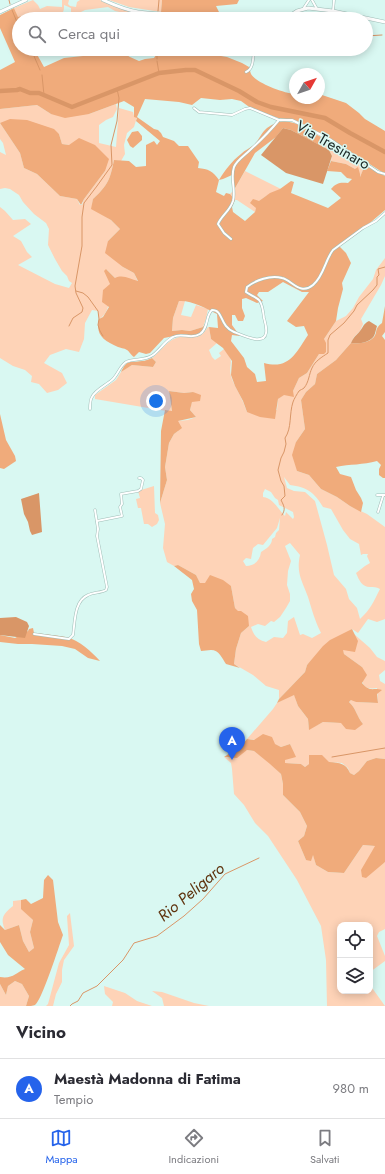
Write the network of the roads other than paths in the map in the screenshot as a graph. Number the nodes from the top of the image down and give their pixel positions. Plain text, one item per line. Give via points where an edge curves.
1 (26, 0) edge
2 (103, 0) edge
3 (309, 0) edge
4 (312, 0) edge
5 (334, 0) edge
6 (303, 9) junction
7 (317, 9) junction
8 (333, 11) junction
9 (0, 12) edge
10 (138, 12) edge
11 (298, 12) edge
12 (338, 12) edge
13 (373, 19) edge
14 (385, 22) edge
15 (253, 56) edge
16 (246, 72) dead end
17 (194, 108) dead end
18 (279, 120) junction
19 (385, 174) edge
20 (385, 212) edge
21 (231, 239) dead end
22 (90, 409) dead end
23 (139, 478) dead end
24 (378, 495) dead end
25 (384, 495) edge
26 (95, 510) dead end
27 (378, 512) dead end
28 (97, 521) junction
29 (34, 634) dead end

1 - 9 main road
2 - 10 main road
3 - 6 street
4 - 7 street
5 - 8 street
6 - 7 main road
6 - 11 main road
7 - 8 main road
8 - 12 main road
13 - 14 main road
15 - 16 street via 251,68
17 - 18 street, Via Tresinaro via 199,112 232,115 250,108
18 - 19 street, Via Tresinaro via 292,120 318,133
18 - 21 street via 234,167 234,200 218,224
20 - 22 street via 333,250 318,280 309,288 300,288 280,278 260,280 247,287 246,292 261,303 266,330 264,338 255,339 231,330 224,324 219,313 212,310 200,334 176,336 151,357 124,364 113,379 94,394
23 - 28 street via 143,480 141,489 121,494 122,516
24 - 25 street
25 - 27 street
26 - 28 street
28 - 29 street via 106,590 83,598 76,610 73,635 69,639

